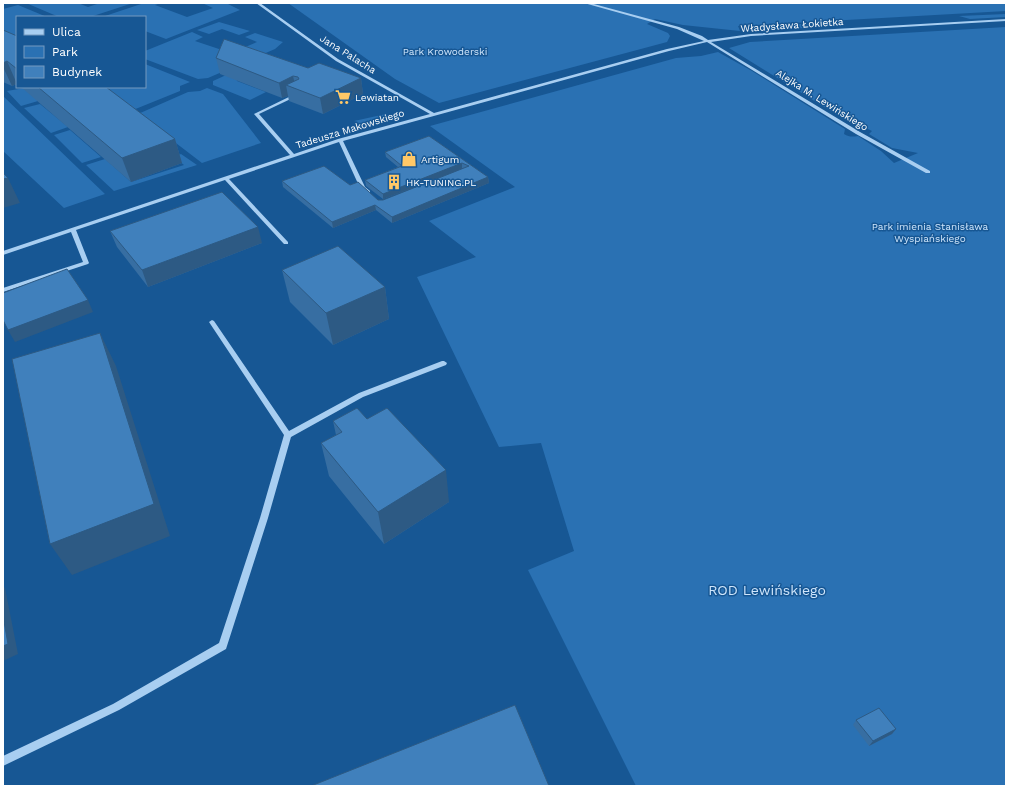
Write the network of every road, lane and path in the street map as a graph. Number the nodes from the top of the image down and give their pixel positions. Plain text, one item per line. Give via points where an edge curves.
1 (258, 3) edge
2 (586, 3) edge
3 (1006, 20) edge
4 (708, 41) junction
5 (299, 94) edge
6 (433, 114) junction
7 (340, 140) junction
8 (293, 155) junction
9 (928, 172) dead end
10 (226, 178) junction
11 (375, 198) edge
12 (73, 229) junction
13 (286, 243) dead end
14 (3, 253) edge
15 (3, 290) edge
16 (212, 322) dead end
17 (444, 363) dead end
18 (288, 435) junction
19 (3, 761) edge

1 - 6 street, Jana Palacha via 337,60
2 - 4 street via 678,28
3 - 4 street, Władysława Łokietka via 751,35
4 - 6 street, Tadeusza Makowskiego
4 - 9 street, Alejka M. Lewińskiego via 858,133
5 - 8 street via 256,114
6 - 7 street, Tadeusza Makowskiego
7 - 8 street, Tadeusza Makowskiego
7 - 11 street via 363,188
8 - 10 street, Tadeusza Makowskiego
10 - 12 street, Tadeusza Makowskiego
10 - 13 street
12 - 14 street, Tadeusza Makowskiego
12 - 15 street via 86,263
16 - 18 street
17 - 18 street via 361,395
18 - 19 street via 222,646 116,707

